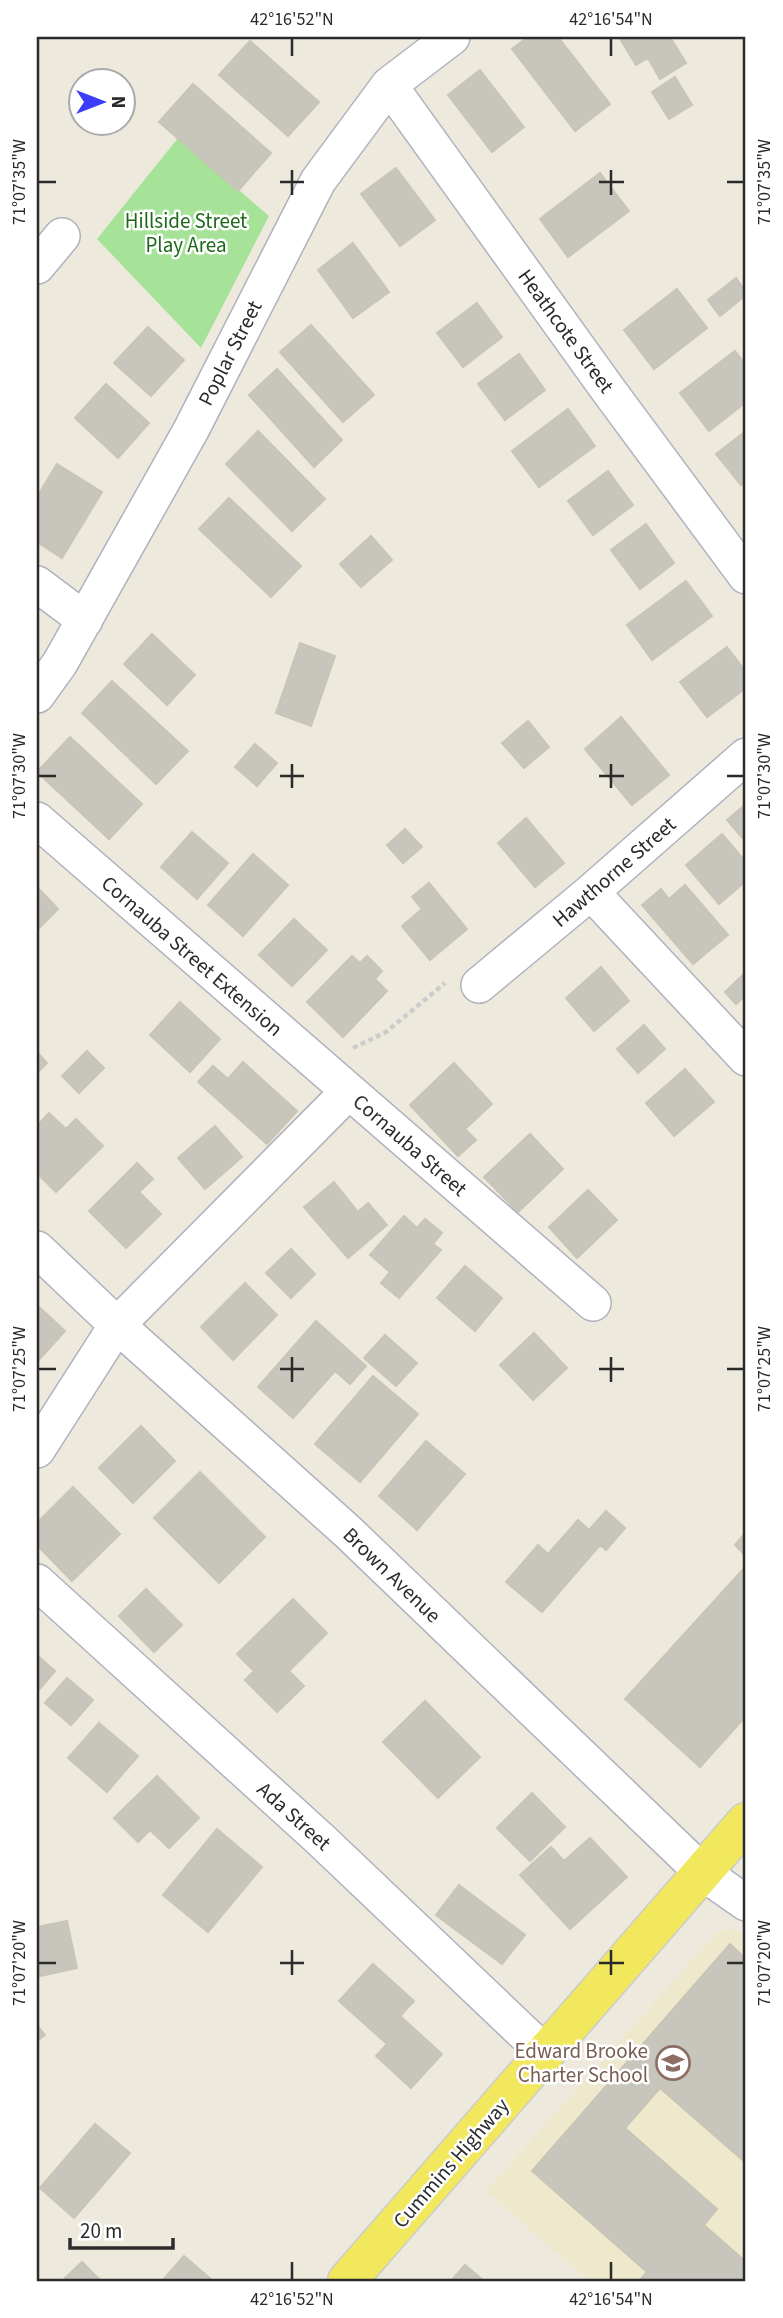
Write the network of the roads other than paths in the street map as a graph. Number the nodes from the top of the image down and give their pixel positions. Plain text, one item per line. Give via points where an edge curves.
1 (452, 37) edge
2 (389, 85) junction
3 (62, 236) dead end
4 (37, 266) edge
5 (746, 576) edge
6 (37, 584) edge
7 (85, 620) junction
8 (38, 691) edge
9 (746, 756) edge
10 (37, 820) edge
11 (592, 892) junction
12 (479, 985) dead end
13 (746, 1058) edge
14 (348, 1092) junction
15 (37, 1249) edge
16 (593, 1303) dead end
17 (117, 1325) junction
18 (37, 1450) edge
19 (37, 1582) edge
20 (746, 1822) edge
21 (703, 1873) junction
22 (746, 1903) edge
23 (546, 2054) junction
24 (347, 2281) edge

1 - 2 street, Poplar Street
2 - 5 street, Heathcote Street
2 - 7 street, Poplar Street via 318,181 191,430
3 - 4 street
6 - 7 street
7 - 8 street, Poplar Street
9 - 11 street, Hawthorne Street
10 - 14 street, Cornauba Street Extension
11 - 12 street, Hawthorne Street
11 - 13 street
14 - 16 street, Cornauba Street
14 - 17 street, Cornauba Street
15 - 17 street, Brown Avenue
17 - 18 street, Cornauba Street
17 - 21 street, Brown Avenue via 348,1532
19 - 23 street, Ada Street via 320,1839
20 - 21 main road, Cummins Highway
21 - 22 street, Brown Avenue
21 - 23 main road, Cummins Highway
23 - 24 main road, Cummins Highway

